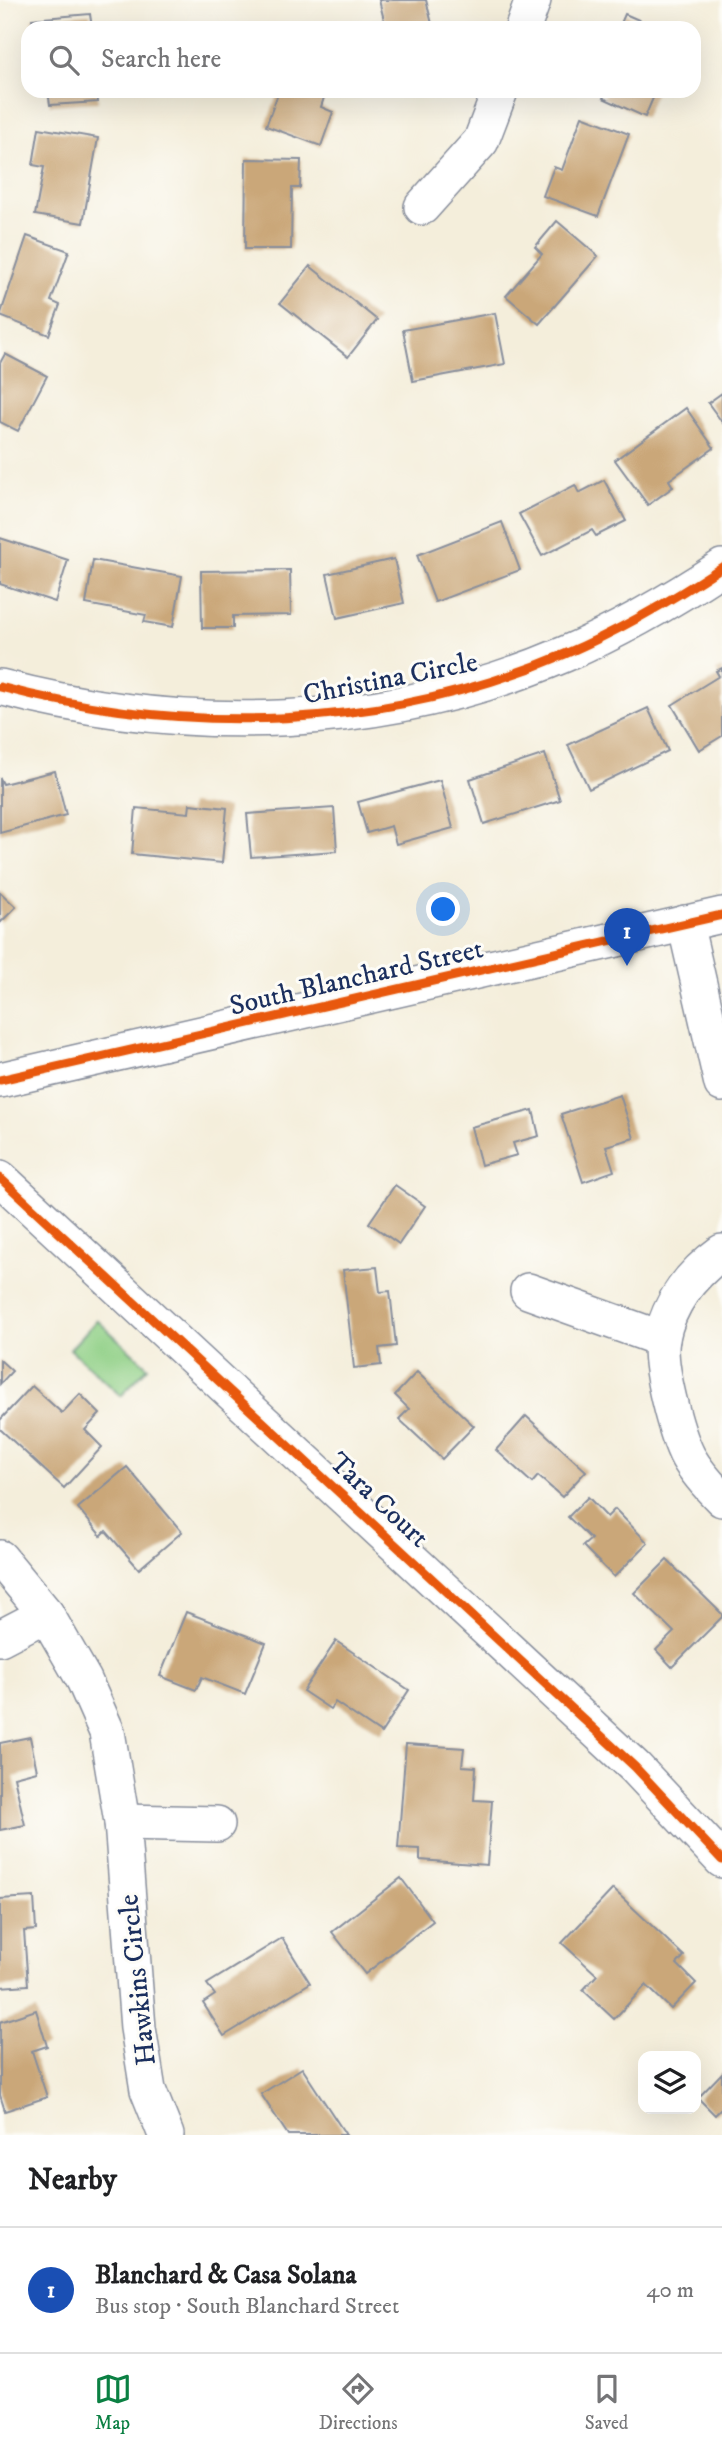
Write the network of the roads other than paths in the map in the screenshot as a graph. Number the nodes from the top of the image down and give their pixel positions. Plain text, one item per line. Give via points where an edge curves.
1 (533, 0) edge
2 (526, 21) edge
3 (497, 98) edge
4 (422, 207) dead end
5 (722, 567) edge
6 (0, 687) edge
7 (722, 915) edge
8 (685, 923) junction
9 (0, 1080) edge
10 (722, 1084) edge
11 (0, 1178) edge
12 (722, 1252) edge
13 (528, 1291) dead end
14 (662, 1339) junction
15 (722, 1499) edge
16 (0, 1558) edge
17 (46, 1614) junction
18 (0, 1638) edge
19 (122, 1822) junction
20 (217, 1824) dead end
21 (722, 1860) edge
22 (166, 2135) edge

1 - 2 street
3 - 4 street via 481,141
5 - 6 street, Christina Circle via 673,599 564,655 487,683 355,712 290,719 214,719 99,710
7 - 8 street, South Blanchard Street
8 - 9 street, South Blanchard Street
8 - 10 street
11 - 21 street, Tara Court via 635,1767
12 - 14 street via 685,1286
13 - 14 street
14 - 15 street via 664,1374 679,1437 698,1473
16 - 17 street, Hawkins Circle
17 - 18 street
17 - 19 street, Hawkins Circle via 107,1732
19 - 20 street
19 - 22 street, Hawkins Circle via 138,2028 148,2090

